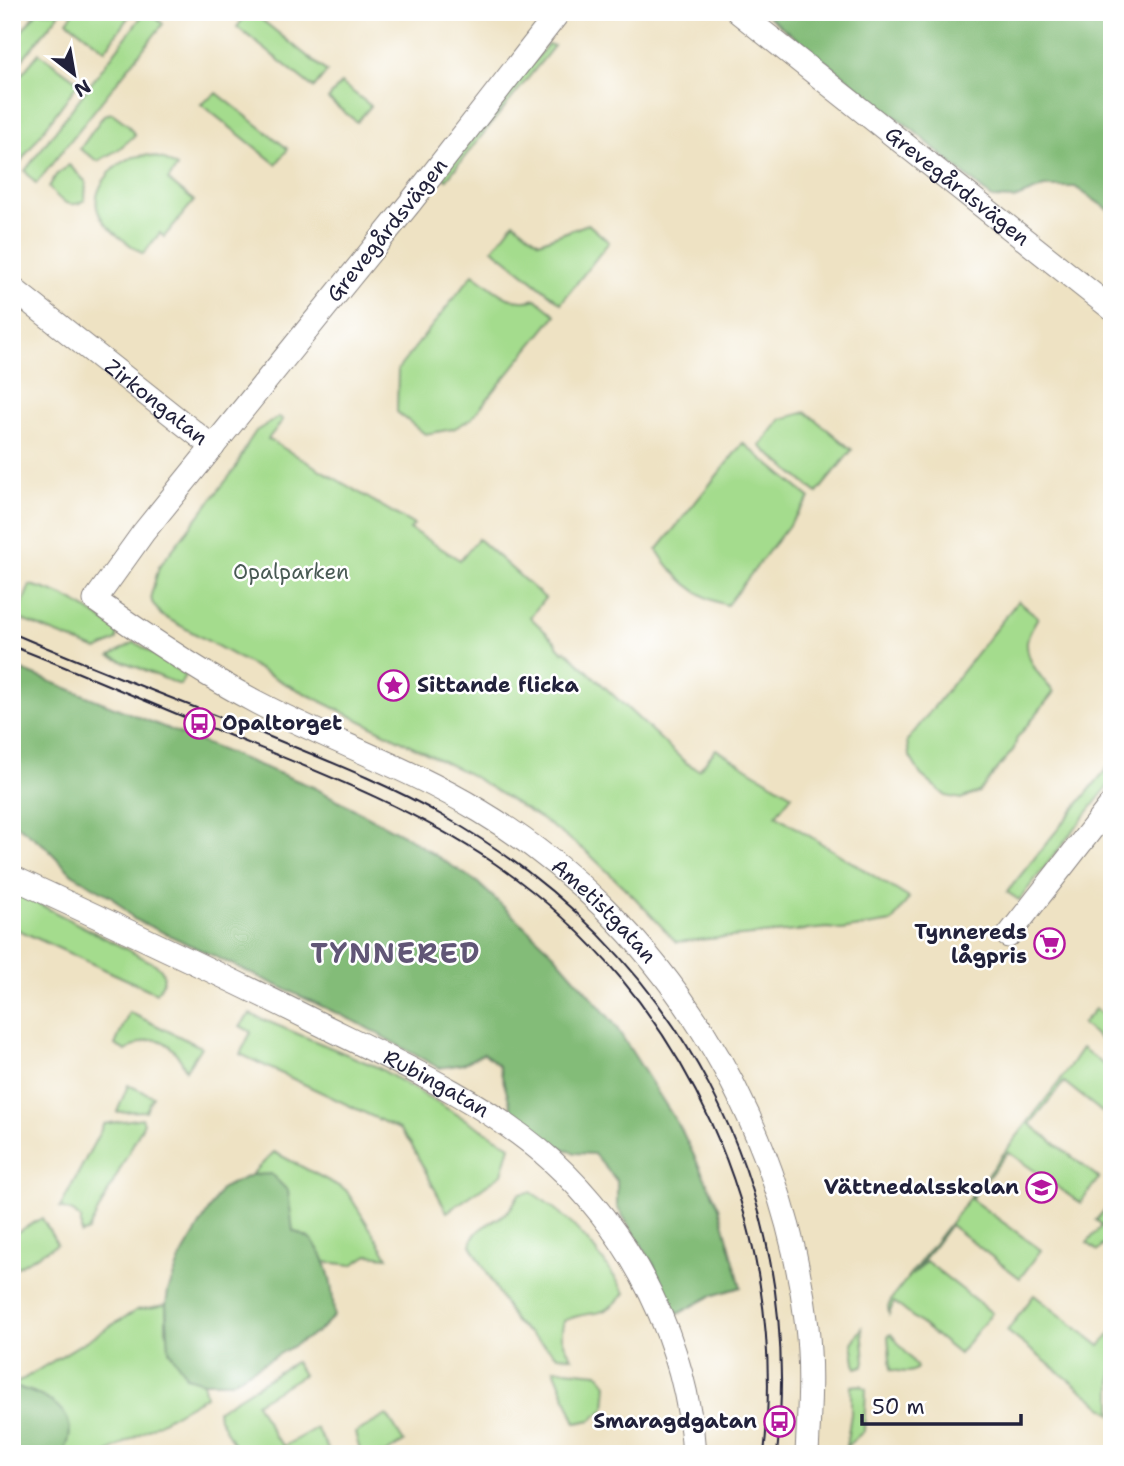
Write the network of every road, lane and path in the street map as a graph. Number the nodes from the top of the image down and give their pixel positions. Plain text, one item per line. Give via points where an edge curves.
1 (559, 12) edge
2 (738, 12) edge
3 (12, 288) edge
4 (1112, 310) edge
5 (213, 447) junction
6 (95, 600) joint
7 (1112, 803) edge
8 (12, 877) edge
9 (1008, 936) dead end
10 (694, 1454) edge
11 (807, 1454) edge

1 - 5 street, Grevegårdsvägen
2 - 4 street, Grevegårdsvägen
3 - 5 street, Zirkongatan
5 - 6 street, Zirkongatan
6 - 11 street, Ametistgatan via 258,703 482,812 560,867 642,947 709,1041 745,1109 773,1180 794,1253 807,1328
7 - 9 street
8 - 10 street, Rubingatan via 385,1056 467,1101 551,1160 605,1220 643,1279 676,1358

